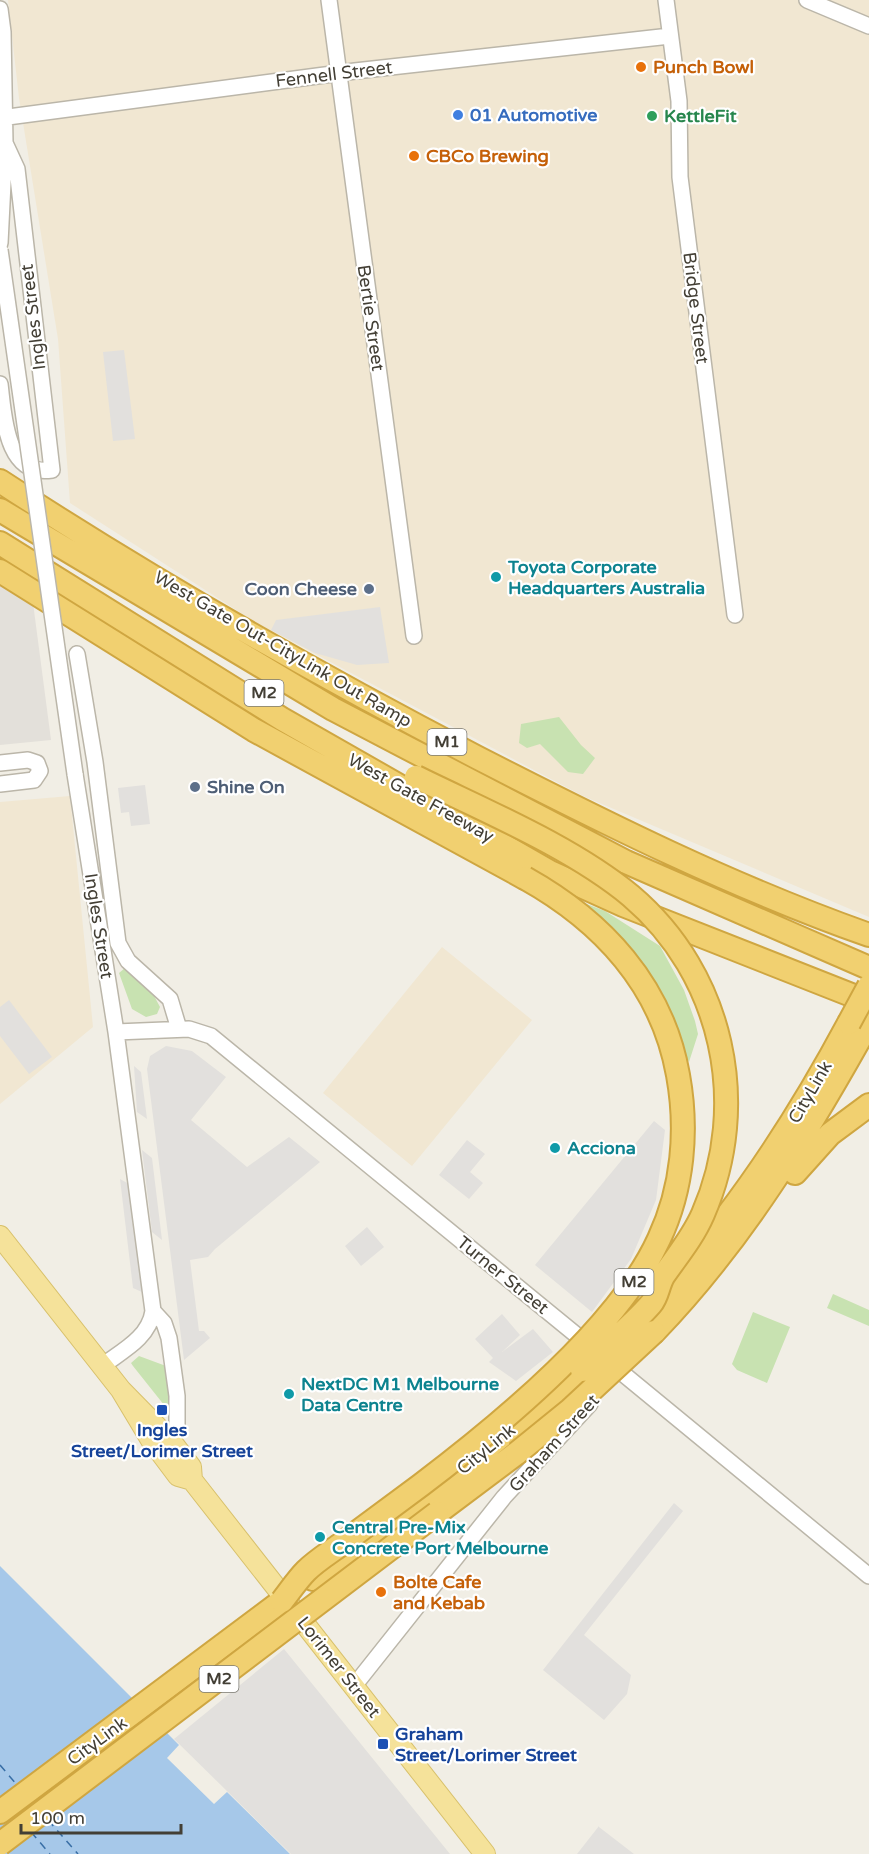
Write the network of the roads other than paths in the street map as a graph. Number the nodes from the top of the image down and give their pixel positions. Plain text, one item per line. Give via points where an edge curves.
1 (330, 0) edge
2 (666, 0) edge
3 (807, 0) edge
4 (0, 9) edge
5 (869, 26) edge
6 (670, 36) junction
7 (339, 74) junction
8 (2, 118) edge
9 (5, 143) junction
10 (0, 243) edge
11 (0, 250) edge
12 (0, 384) edge
13 (0, 481) edge
14 (0, 497) edge
15 (0, 510) edge
16 (0, 528) edge
17 (0, 543) edge
18 (0, 560) edge
19 (0, 571) edge
20 (106, 571) junction
21 (735, 615) dead end
22 (414, 636) dead end
23 (77, 654) dead end
24 (0, 763) edge
25 (0, 784) edge
26 (550, 872) junction
27 (869, 936) edge
28 (869, 968) edge
29 (869, 986) edge
30 (869, 1002) edge
31 (862, 1024) edge
32 (179, 1029) junction
33 (116, 1032) junction
34 (869, 1105) edge
35 (774, 1178) junction
36 (0, 1236) edge
37 (654, 1302) junction
38 (153, 1311) junction
39 (102, 1366) junction
40 (619, 1370) junction
41 (121, 1390) junction
42 (171, 1441) junction
43 (192, 1480) junction
44 (869, 1576) edge
45 (282, 1601) junction
46 (354, 1686) junction
47 (0, 1812) edge
48 (0, 1844) edge
49 (485, 1854) edge

1 - 7 street, Bertie Street
2 - 6 street, Bridge Street
3 - 5 street
4 - 8 street, Ingles Street
6 - 7 street, Fennell Street
6 - 21 street, Bridge Street via 680,118 680,177
7 - 8 street, Fennell Street
7 - 22 street, Bertie Street
8 - 9 street, Ingles Street
9 - 10 street, Ingles Street
9 - 12 street, Ingles Street via 17,170 52,470 34,467 13,452
11 - 33 street, Ingles Street, bridge
13 - 27 highway, West Gate Out-CityLink Out Ramp / M1 via 236,626 399,716 670,855
14 - 20 highway
15 - 20 highway, West Gate Freeway / M1
16 - 37 highway, M2, bridge via 283,704 558,849 615,884 670,936 708,1003 722,1048 728,1095 724,1148 702,1216 662,1278
17 - 26 highway, West Gate Freeway via 282,719
18 - 26 highway via 261,722 416,807
19 - 45 highway, M2, bridge via 254,730 568,904 615,946 641,980 667,1033 681,1087 684,1127 680,1169 668,1216 639,1276 552,1373 449,1464 306,1571
20 - 28 highway, West Gate Freeway / M1 via 275,675 626,862
23 - 32 street, Ingles Street via 97,773 117,939 126,958 170,999
24 - 25 street via 32,760 40,771 34,780
26 - 30 highway, West Gate Freeway
29 - 31 highway, CityLink / M2, bridge
31 - 35 highway, CityLink / M2 via 802,1107
32 - 33 street, Turner Street
32 - 40 street, Turner Street via 202,1031 218,1041
33 - 38 street, Ingles Street
34 - 35 highway, M2
35 - 37 highway, CityLink / M2 via 715,1233
35 - 48 highway, CityLink / M2, bridge via 754,1210 675,1311 550,1426
36 - 39 main road, Lorimer Street
37 - 45 highway, CityLink / M2, bridge via 582,1370 482,1452
38 - 39 street via 141,1337
38 - 42 street via 164,1323 169,1338 177,1396 177,1429
39 - 41 main road, Lorimer Street
40 - 44 street, Turner Street
40 - 46 street, Graham Street via 504,1497
41 - 42 main road, Lorimer Street
41 - 43 main road, Lorimer Street via 178,1476
42 - 43 main road, Lorimer Street via 191,1467
43 - 46 main road, Lorimer Street
45 - 47 highway, CityLink / M2
46 - 49 main road, Lorimer Street

